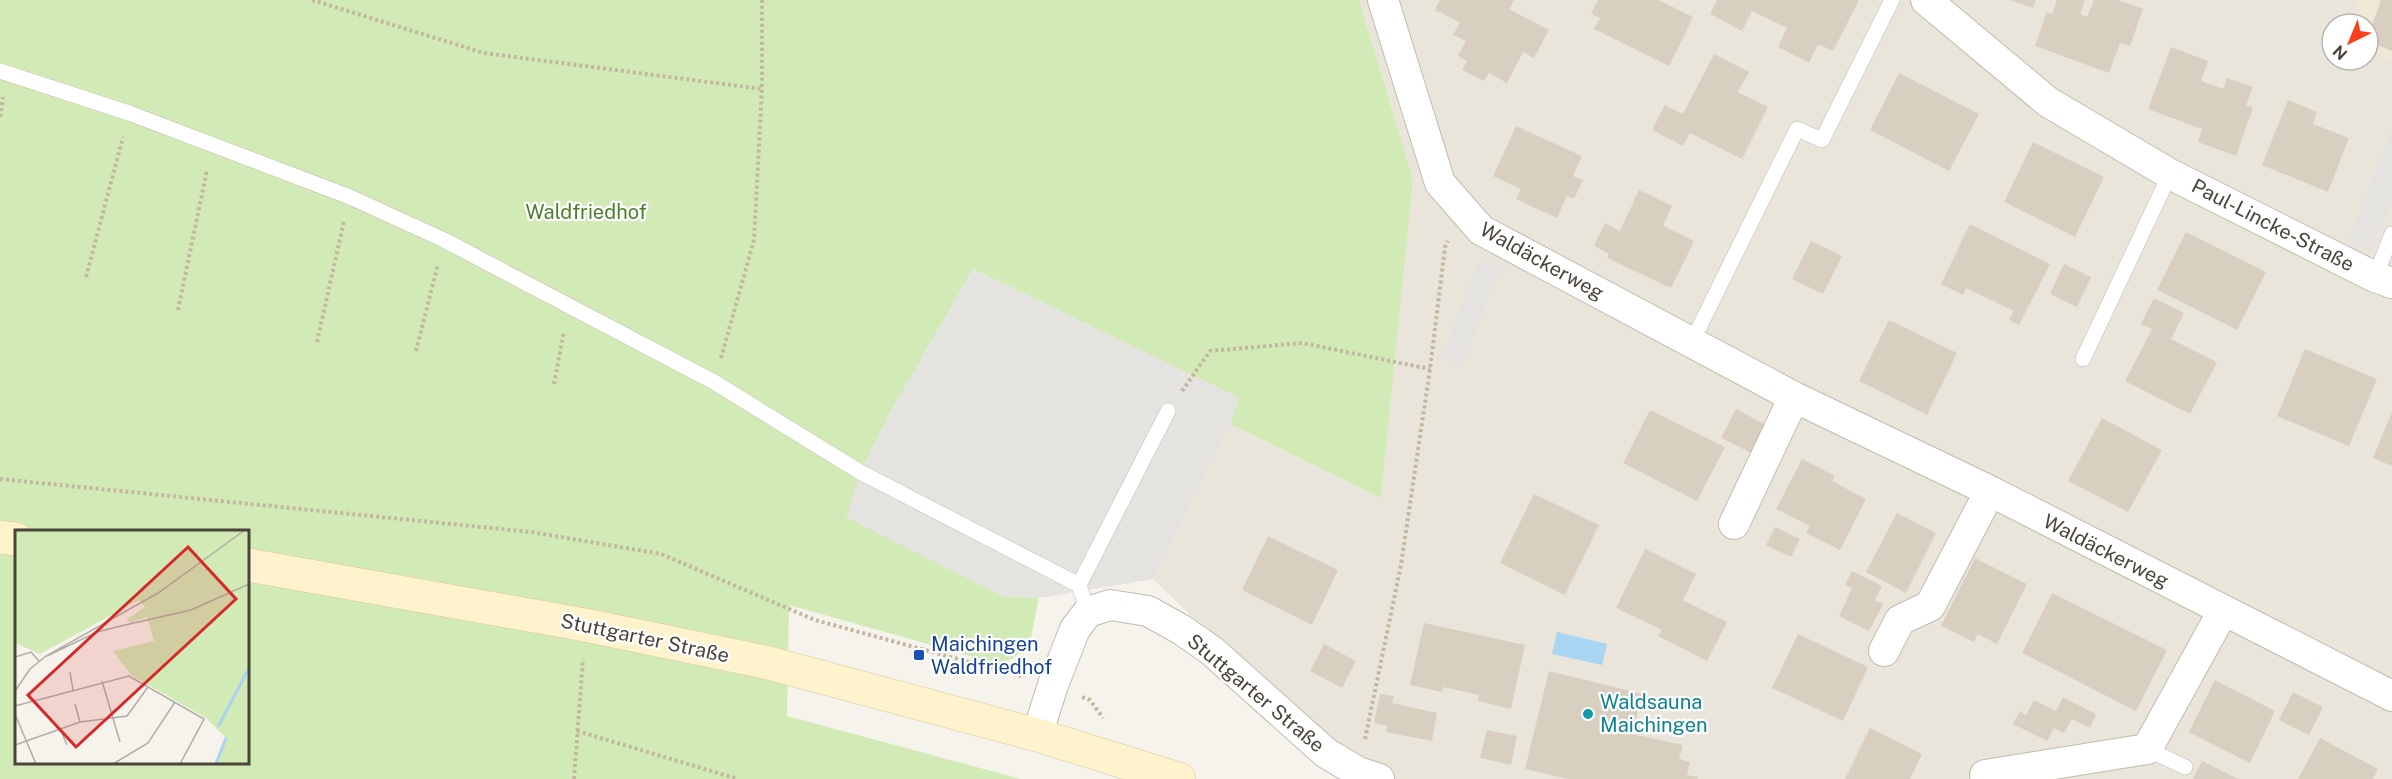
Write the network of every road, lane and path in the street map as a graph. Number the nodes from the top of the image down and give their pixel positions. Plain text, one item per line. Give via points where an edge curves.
1 (312, 0) edge
2 (762, 0) edge
3 (1383, 0) edge
4 (1892, 0) edge
5 (1926, 0) edge
6 (0, 71) edge
7 (762, 89) junction
8 (129, 113) junction
9 (212, 145) junction
10 (2170, 174) junction
11 (350, 197) junction
12 (1462, 210) junction
13 (2392, 234) edge
14 (444, 240) junction
15 (86, 277) dead end
16 (2384, 280) edge
17 (568, 304) junction
18 (178, 310) dead end
19 (317, 342) dead end
20 (1692, 342) junction
21 (416, 351) dead end
22 (2084, 359) dead end
23 (1430, 369) junction
24 (714, 382) junction
25 (554, 384) dead end
26 (1794, 398) junction
27 (1168, 411) joint
28 (0, 478) edge
29 (1990, 491) junction
30 (1734, 524) dead end
31 (0, 537) edge
32 (15, 539) edge
33 (249, 565) edge
34 (1084, 598) junction
35 (2223, 611) junction
36 (585, 625) junction
37 (1884, 651) dead end
38 (1053, 685) junction
39 (2392, 696) edge
40 (577, 731) junction
41 (1037, 735) junction
42 (2147, 749) junction
43 (2185, 767) dead end
44 (1985, 775) dead end
45 (1368, 776) edge
46 (574, 779) edge
47 (738, 779) edge
48 (1179, 779) edge

1 - 7 path via 484,53
2 - 7 path
3 - 12 street, Waldäckerweg via 1440,183
4 - 20 lane via 1822,140 1797,129
5 - 10 street, Paul-Lincke-Straße via 2048,102
6 - 8 lane
7 - 24 path via 754,240
8 - 9 lane
8 - 15 path
9 - 11 lane
9 - 18 path
10 - 16 street, Paul-Lincke-Straße
10 - 22 lane, Paul-Lincke-Straße
11 - 14 lane
11 - 19 path
12 - 20 street, Waldäckerweg via 1481,230 1510,247
12 - 23 path via 1444,247
13 - 16 lane, Paul-Lincke-Straße
14 - 17 lane
14 - 21 path
17 - 24 lane
17 - 25 path
20 - 26 street, Waldäckerweg
23 - 27 path via 1302,343 1210,351
23 - 45 path
24 - 34 lane via 860,472
26 - 29 street, Waldäckerweg
26 - 30 street
27 - 34 lane
28 - 38 path via 531,532 661,554 815,620
29 - 35 street, Waldäckerweg
29 - 37 street via 1930,606 1899,620
31 - 32 main road
33 - 36 main road, Stuttgarter Straße
34 - 38 street
34 - 45 street, Stuttgarter Straße via 1148,611 1182,630 1212,651 1326,753
35 - 39 street, Waldäckerweg
35 - 42 street
36 - 40 path
36 - 41 main road, Stuttgarter Straße via 769,663
38 - 41 street
40 - 46 path
40 - 47 path
41 - 48 main road, Stuttgarter Straße
42 - 43 lane
42 - 44 street

